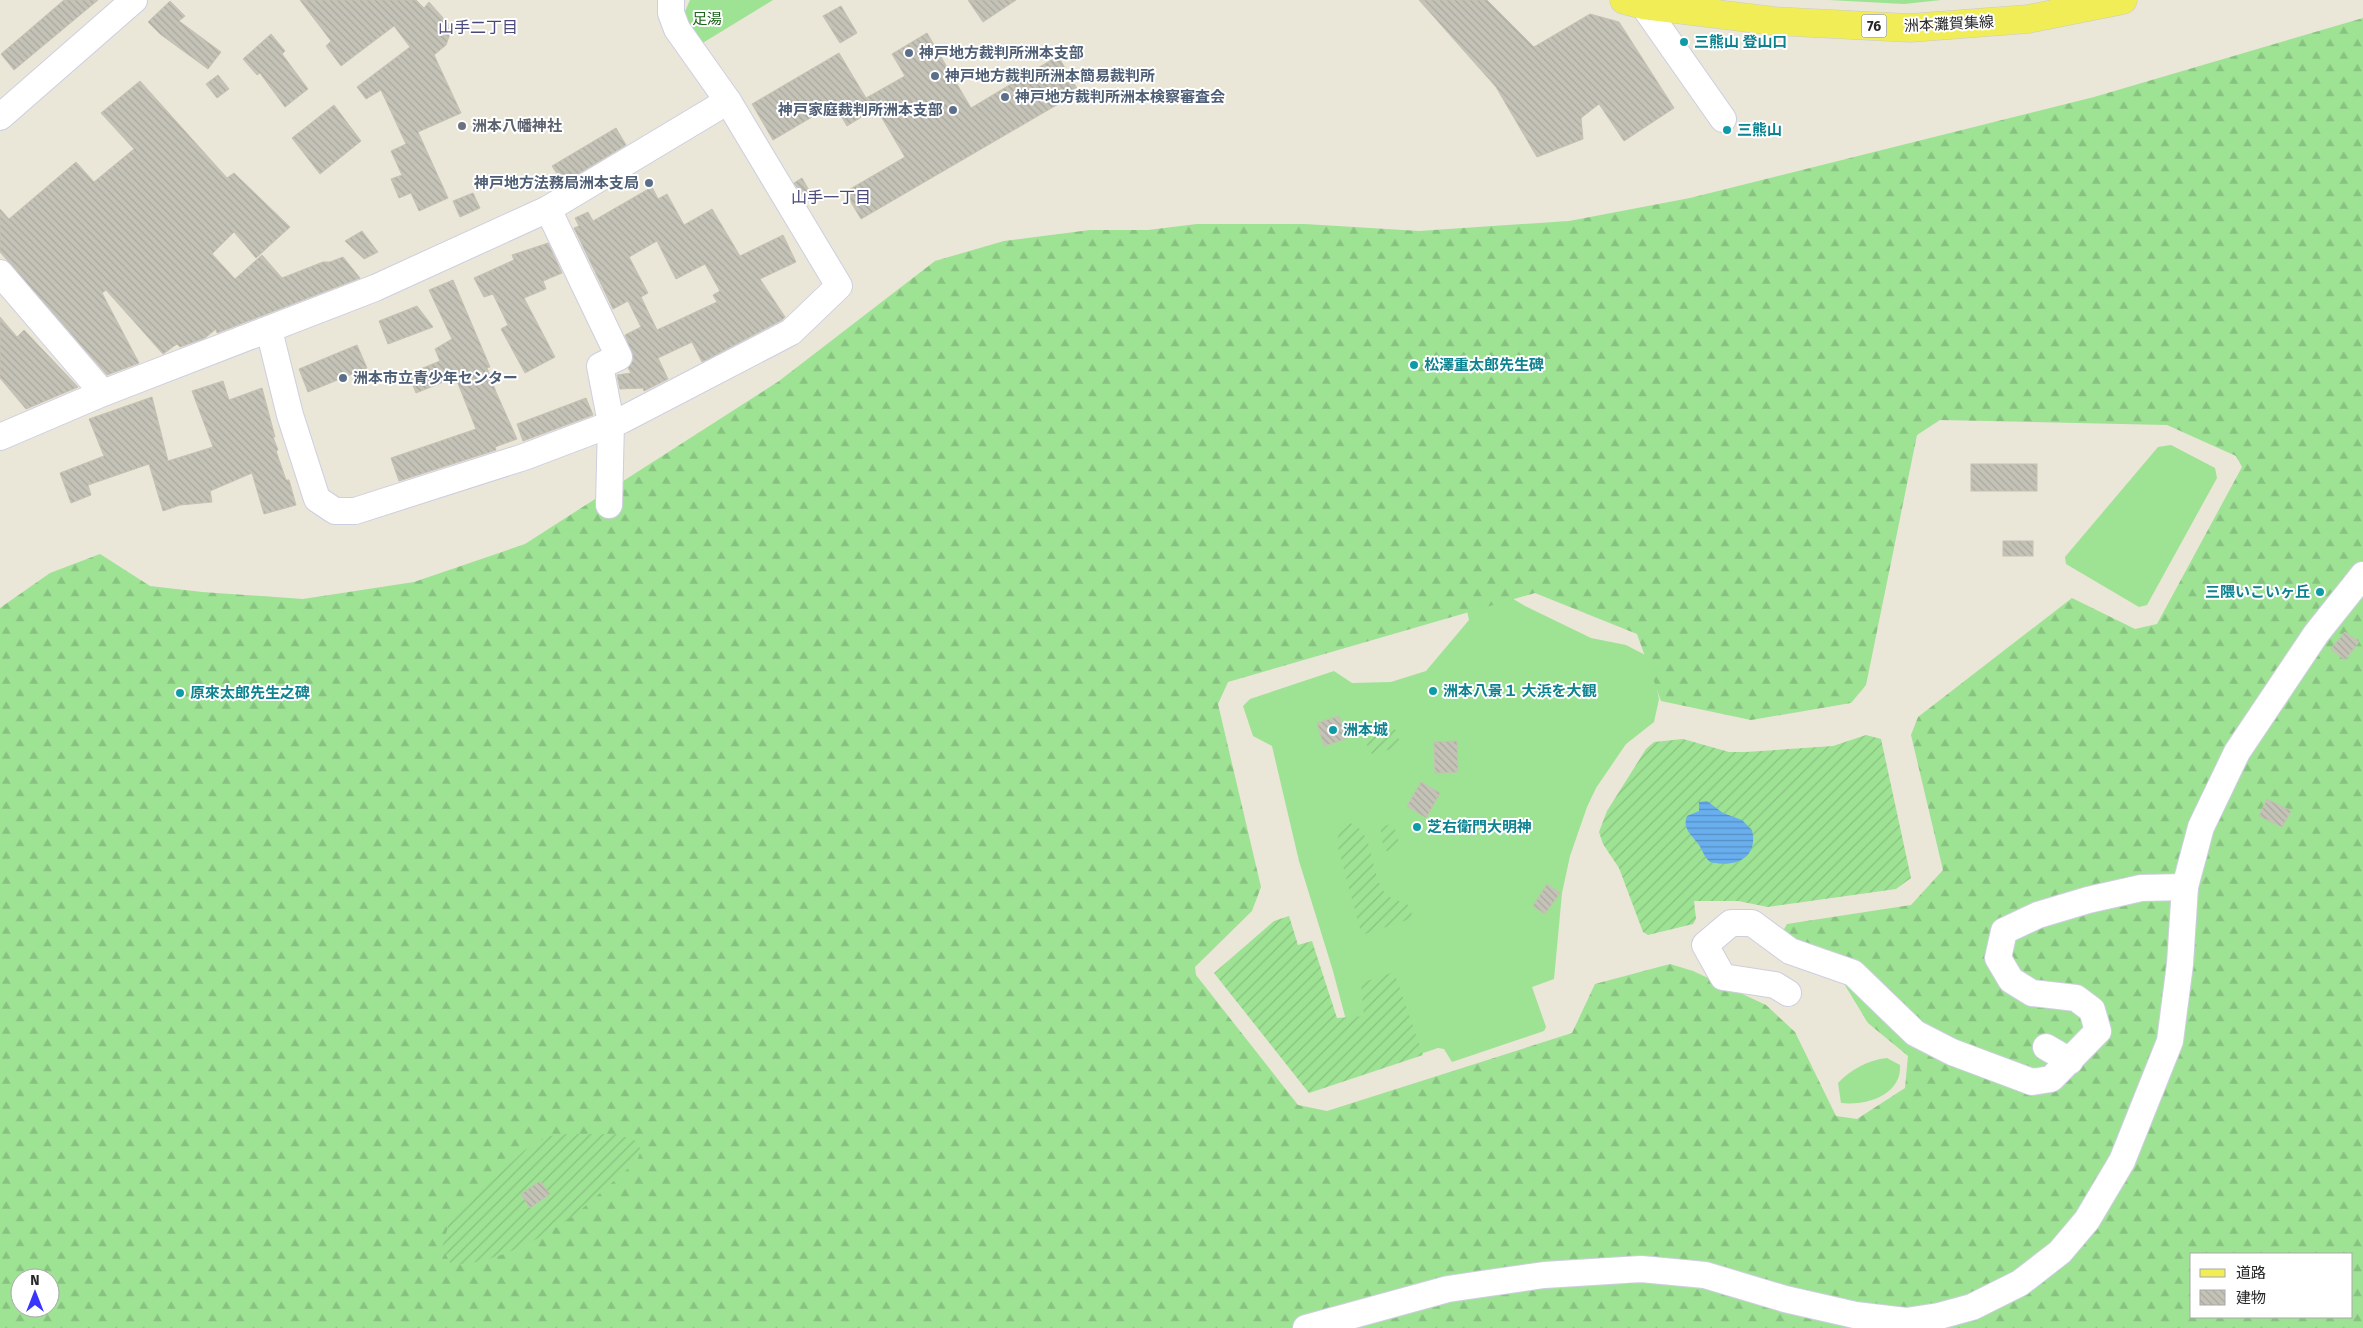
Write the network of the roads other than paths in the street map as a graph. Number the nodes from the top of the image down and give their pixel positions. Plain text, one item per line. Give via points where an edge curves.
1 (134, 0) edge
2 (671, 0) edge
3 (2123, 0) edge
4 (1634, 3) edge
5 (2063, 6) edge
6 (728, 101) junction
7 (0, 117) edge
8 (1723, 119) dead end
9 (548, 209) junction
10 (0, 272) edge
11 (269, 330) junction
12 (103, 394) junction
13 (611, 423) junction
14 (0, 437) edge
15 (609, 505) dead end
16 (2363, 575) edge
17 (2185, 887) junction
18 (1788, 992) dead end
19 (2046, 1047) dead end
20 (2070, 1061) junction
21 (1306, 1328) edge

1 - 7 street
2 - 6 street via 670,13 677,29
3 - 5 main road, 洲本灘賀集線 / 76
4 - 5 main road, 洲本灘賀集線 / 76 via 1774,21 1910,28 2028,19
4 - 8 street
6 - 9 street
6 - 13 street via 839,286 791,332
9 - 11 street via 375,288
9 - 13 street via 619,357 600,366
10 - 12 street
11 - 12 street
11 - 13 street via 290,415 317,499 336,511 355,511 524,457
12 - 14 street
13 - 15 street
16 - 17 street via 2316,634 2237,752 2201,827
17 - 20 street via 2142,888 2088,900 2038,915 2004,931 1998,958 2011,980 2032,993 2076,998 2092,1010 2098,1031
17 - 21 street via 2170,1042 2122,1161 2087,1220 2060,1252 2020,1283 1972,1307 1906,1320 1855,1315 1785,1299 1705,1275 1641,1268 1544,1275 1448,1289
18 - 20 street via 1775,985 1723,977 1706,945 1731,924 1752,922 1790,951 1853,973 1915,1033 1952,1052 2032,1082 2051,1079
19 - 20 street

